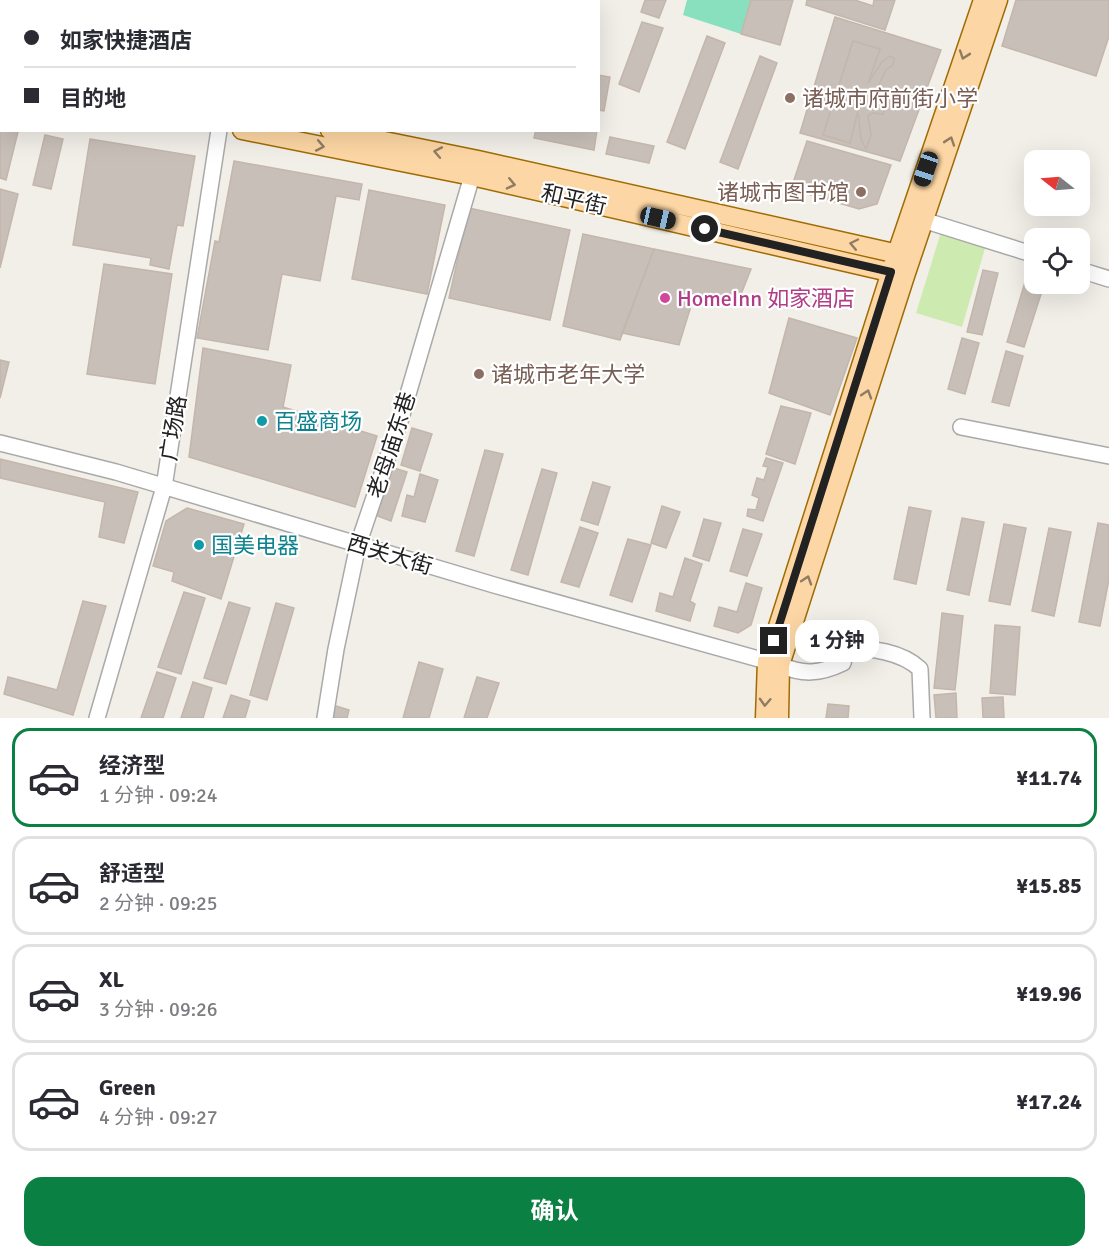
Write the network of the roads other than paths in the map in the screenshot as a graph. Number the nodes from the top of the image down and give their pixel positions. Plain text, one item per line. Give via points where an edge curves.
1 (983, 0) edge
2 (998, 0) edge
3 (219, 132) edge
4 (252, 132) edge
5 (339, 132) edge
6 (472, 176) junction
7 (923, 220) junction
8 (1024, 252) edge
9 (904, 255) junction
10 (1090, 273) edge
11 (898, 274) junction
12 (1109, 279) edge
13 (961, 426) dead end
14 (0, 443) edge
15 (1109, 456) edge
16 (164, 487) junction
17 (358, 545) junction
18 (774, 663) junction
19 (98, 718) edge
20 (325, 718) edge
21 (765, 718) edge
22 (779, 718) edge
23 (922, 718) edge

1 -> 9 main road
7 -> 2 main road
3 - 16 street, 广场路
4 -> 6 main road, 和平街
9 -> 5 main road, 和平街
6 -> 11 main road, 和平街
6 - 17 street, 老母庙东巷 via 401,418
7 - 8 street
7 - 9 main road
9 - 11 main road
10 - 12 street
11 - 18 main road
13 - 15 street
14 - 16 street, 西关大街
16 - 17 street, 西关大街
16 - 19 street, 广场路
17 - 18 street, 西关大街
17 - 20 street, 老母庙东巷
18 -> 21 main road
18 - 22 main road
18 - 23 street, 西关大街 via 796,672 822,672 843,663 846,652 859,648 901,656 920,669

